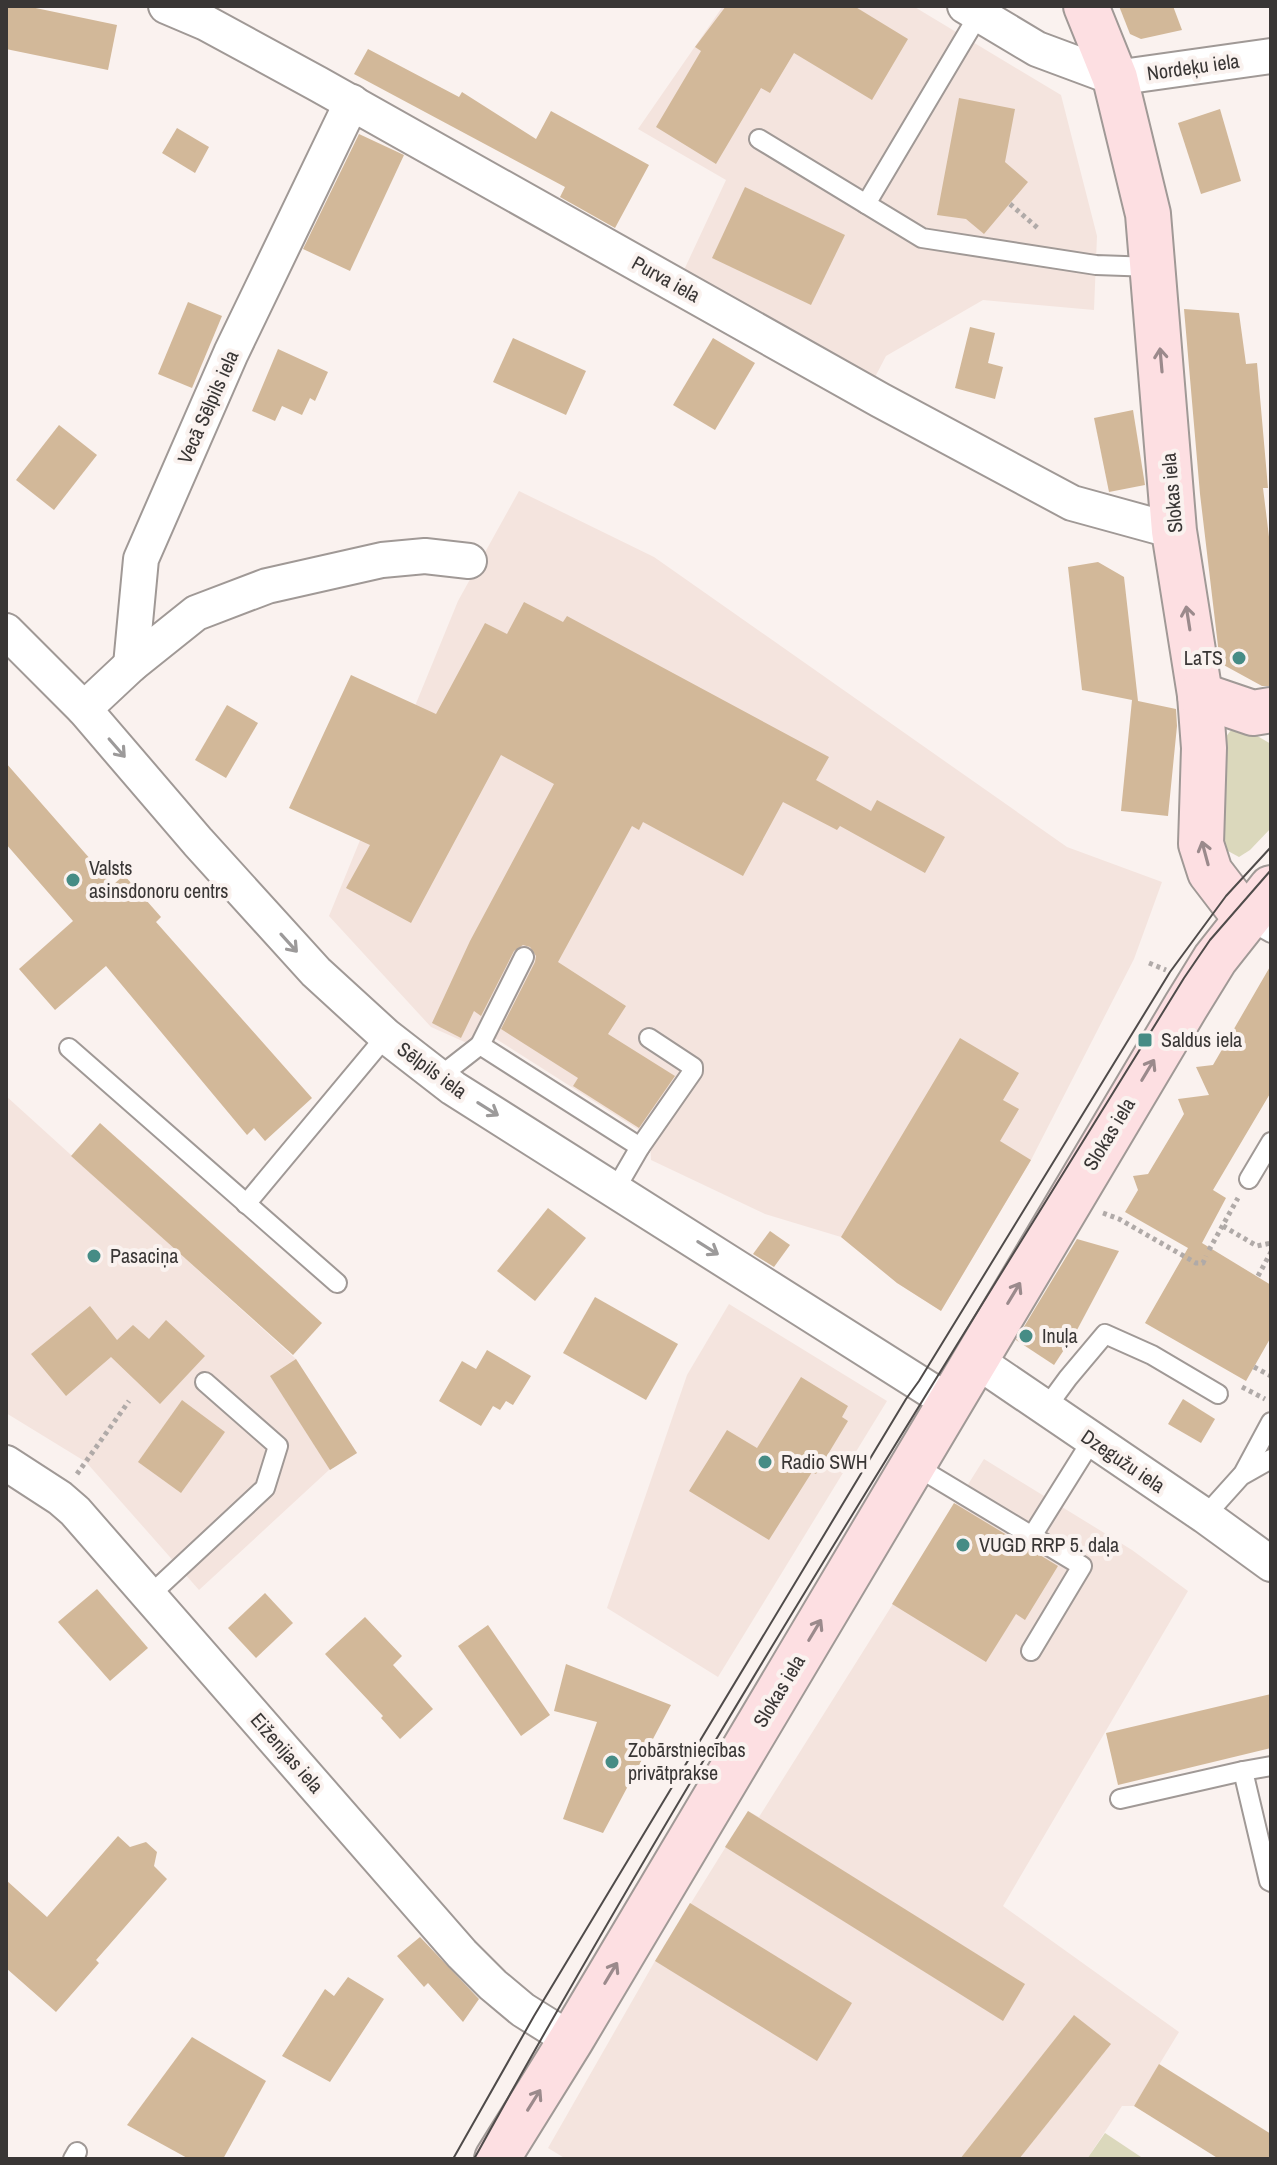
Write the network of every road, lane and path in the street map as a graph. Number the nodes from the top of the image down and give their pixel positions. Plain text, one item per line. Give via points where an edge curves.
1 (166, 6) edge
2 (1086, 6) edge
3 (972, 10) edge
4 (1271, 56) edge
5 (1115, 78) junction
6 (352, 102) junction
7 (759, 139) dead end
8 (866, 204) junction
9 (1010, 204) dead end
10 (1027, 218) dead end
11 (1153, 267) junction
12 (1174, 531) junction
13 (469, 561) dead end
14 (6, 631) edge
15 (131, 665) junction
16 (1200, 695) junction
17 (84, 709) junction
18 (1265, 716) edge
19 (1263, 913) edge
20 (524, 957) dead end
21 (386, 1036) junction
22 (649, 1038) dead end
23 (480, 1045) junction
24 (69, 1048) dead end
25 (439, 1077) junction
26 (1271, 1142) edge
27 (640, 1147) junction
28 (1249, 1179) joint
29 (615, 1190) junction
30 (246, 1204) junction
31 (1223, 1204) dead end
32 (1232, 1209) junction
33 (1098, 1211) dead end
34 (1223, 1226) junction
35 (1271, 1243) edge
36 (1271, 1252) edge
37 (1258, 1276) dead end
38 (337, 1283) dead end
39 (974, 1359) junction
40 (1254, 1367) dead end
41 (1271, 1376) edge
42 (205, 1382) dead end
43 (1243, 1386) dead end
44 (1218, 1394) dead end
45 (129, 1401) dead end
46 (949, 1402) junction
47 (1271, 1402) edge
48 (1046, 1408) junction
49 (1271, 1422) edge
50 (1092, 1440) junction
51 (1271, 1459) edge
52 (6, 1463) edge
53 (914, 1465) junction
54 (1241, 1476) junction
55 (60, 1498) junction
56 (1205, 1516) junction
57 (1032, 1536) junction
58 (1267, 1553) edge
59 (150, 1595) junction
60 (1031, 1651) dead end
61 (1271, 1766) edge
62 (1243, 1771) junction
63 (1120, 1799) dead end
64 (1271, 1882) edge
65 (571, 2040) junction
66 (497, 2159) edge

1 - 6 street, Purva iela
2 - 5 street, Slokas iela
3 - 5 street via 1037,49
3 - 8 lane
4 - 5 street, Nordeķu iela
5 - 11 street, Slokas iela via 1148,214
6 - 12 street, Purva iela via 1072,503
6 - 15 street, Vecā Sēlpils iela via 231,353 141,559
7 - 8 lane
8 - 11 lane via 922,238 1096,265
9 - 10 path
12 -> 11 street, Slokas iela
16 -> 12 street, Slokas iela
13 - 15 street via 425,556 382,560 267,586 196,613
14 - 17 street, Sēlpils iela
15 - 17 street
16 - 18 street
19 -> 16 street, Slokas iela via 1210,872 1201,844
17 -> 21 street, Sēlpils iela via 316,972
39 -> 19 street, Slokas iela via 1199,985
20 - 23 lane
21 - 25 street, Sēlpils iela
21 - 30 lane
22 - 27 lane via 693,1071
23 - 25 lane
23 - 27 lane
24 - 30 lane
25 -> 29 street, Sēlpils iela
26 - 28 lane
27 - 29 lane
28 - 32 path
29 -> 46 street, Sēlpils iela
30 - 38 lane
31 - 32 path
32 - 34 path
33 - 34 path via 1196,1263 1203,1263
34 - 35 path via 1257,1246
36 - 37 path
39 - 46 street, Slokas iela
39 - 48 street, Dzegužu iela
40 - 41 path
42 - 59 lane via 278,1446 265,1488
43 - 47 path
44 - 48 lane via 1105,1334
45 - 55 path
46 - 53 street, Slokas iela
48 - 50 street, Dzegužu iela
49 - 54 lane
50 - 56 street, Dzegužu iela
50 - 57 lane
51 - 54 lane
52 - 55 street, Eiženijas iela
53 - 57 lane
65 -> 53 street, Slokas iela
54 - 56 lane
55 - 59 street, Eiženijas iela
56 - 58 street, Dzegužu iela
57 - 60 lane via 1082,1566
59 - 65 street, Eiženijas iela via 462,1954 513,2002
61 - 62 lane
62 - 63 lane
62 - 64 lane
66 -> 65 street, Slokas iela

